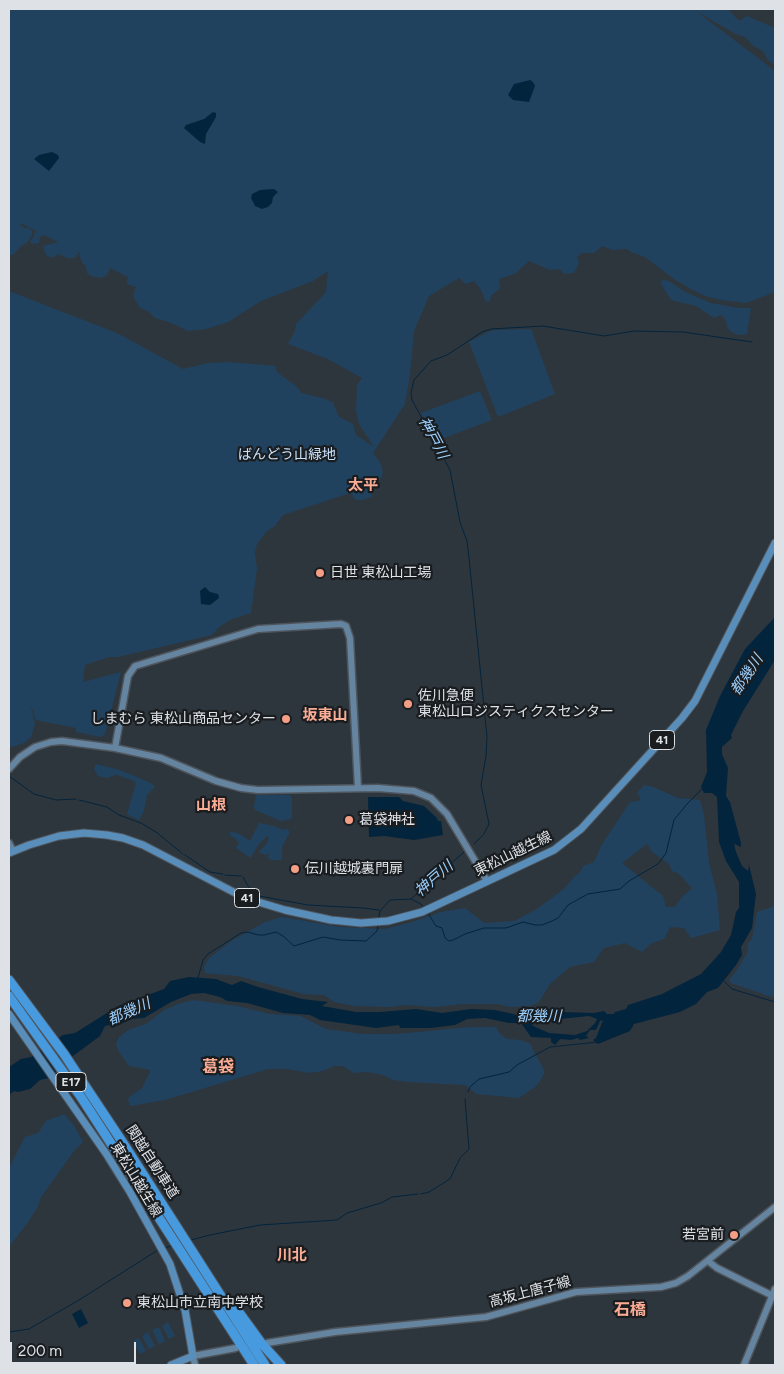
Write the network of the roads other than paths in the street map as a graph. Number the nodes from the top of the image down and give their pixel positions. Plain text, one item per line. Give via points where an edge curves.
1 (775, 543) edge
2 (116, 748) junction
3 (9, 769) edge
4 (358, 788) junction
5 (9, 843) edge
6 (11, 852) edge
7 (487, 881) junction
8 (9, 980) edge
9 (9, 996) edge
10 (9, 1014) edge
11 (775, 1207) edge
12 (708, 1261) junction
13 (196, 1262) junction
14 (774, 1294) edge
15 (215, 1305) junction
16 (267, 1343) dead end
17 (236, 1348) dead end
18 (193, 1356) junction
19 (170, 1365) edge
20 (195, 1365) edge
21 (248, 1365) edge
22 (254, 1365) edge
23 (265, 1365) edge
24 (281, 1365) edge
25 (744, 1365) edge

1 - 7 main road, 東松山越生線 / 41 via 704,686 682,718 574,835 554,850
2 - 3 street via 51,742 28,750
2 - 4 street via 161,758 241,788
2 - 4 street via 128,676 135,666 258,629 341,624 346,626 350,638
4 - 7 street via 414,791 431,798 448,814
5 - 6 street
6 - 7 main road, 東松山越生線 / 41 via 59,836 95,834 123,838 143,844 254,901 355,923 410,916
8 - 13 highway, 関越自動車道 / E17 via 125,1146
9 - 13 highway, 関越自動車道 / E17 via 55,1059 174,1240
10 - 18 main road, 東松山越生線 via 107,1155 160,1245 170,1264 185,1310
11 - 12 street, 高坂上唐子線
12 - 14 street
12 - 16 street, 高坂上唐子線 via 683,1279 661,1287 573,1292 486,1317 335,1332
13 - 15 highway, 関越自動車道 / E17
13 - 23 highway, 関越自動車道 / E17
13 - 24 highway
14 - 25 street
15 - 21 highway
15 - 22 highway, 関越自動車道 / E17
17 - 18 street
18 - 19 main road
18 - 20 street

